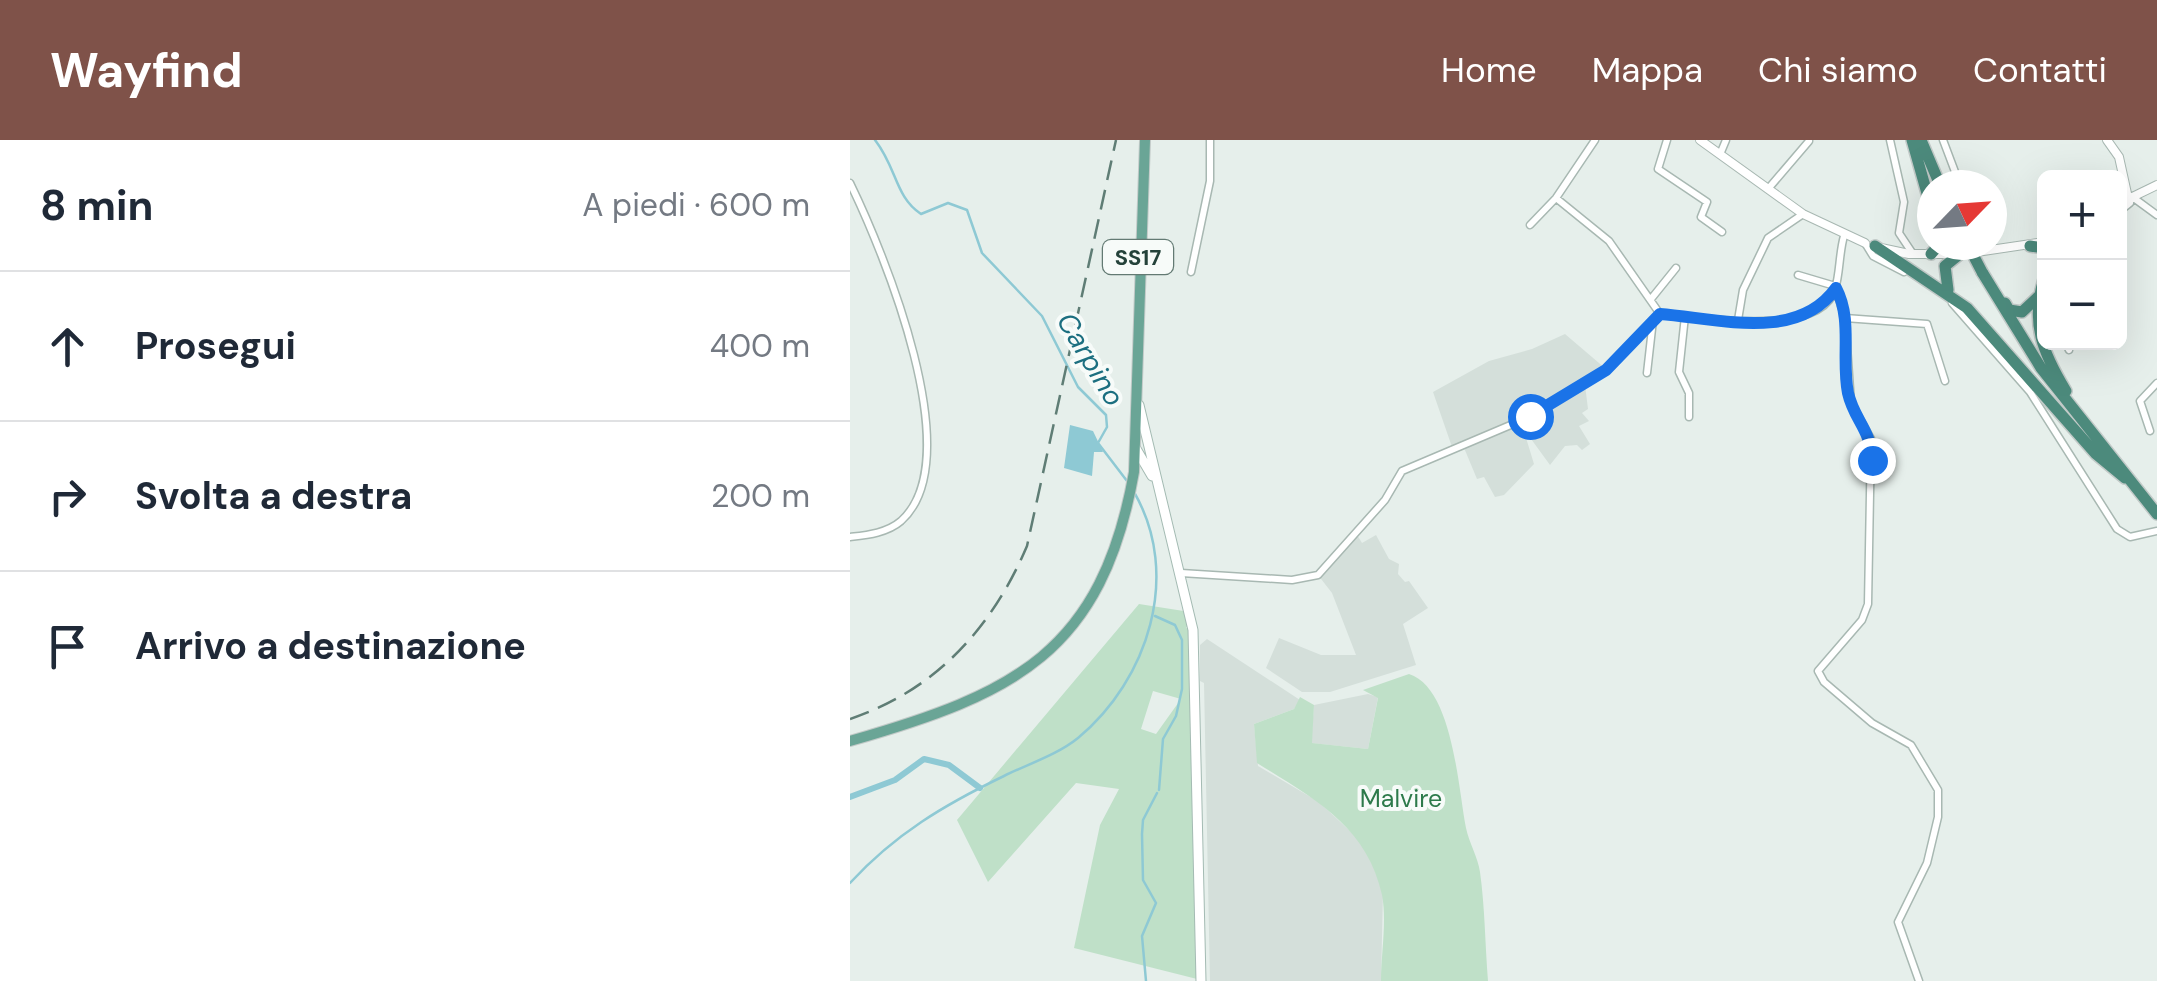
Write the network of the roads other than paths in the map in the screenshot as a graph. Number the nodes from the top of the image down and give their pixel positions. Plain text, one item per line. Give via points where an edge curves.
1 (1145, 140) edge
2 (1210, 140) edge
3 (1594, 140) edge
4 (1667, 140) edge
5 (1700, 140) edge
6 (1726, 140) edge
7 (1890, 140) edge
8 (1912, 140) edge
9 (1921, 140) edge
10 (1943, 140) edge
11 (2108, 140) edge
12 (1809, 141) edge
13 (1721, 152) junction
14 (1920, 170) edge
15 (1934, 170) edge
16 (1954, 170) edge
17 (2121, 170) edge
18 (850, 182) edge
19 (2157, 185) edge
20 (1768, 190) junction
21 (1556, 198) junction
22 (2127, 199) edge
23 (2127, 200) edge
24 (1803, 214) junction
25 (2157, 215) edge
26 (1530, 224) dead end
27 (1722, 232) dead end
28 (1844, 236) junction
29 (1870, 245) junction
30 (2030, 246) joint
31 (2037, 246) edge
32 (2007, 247) edge
33 (1917, 253) edge
34 (1913, 254) junction
35 (1947, 260) edge
36 (1965, 260) edge
37 (1676, 268) dead end
38 (1191, 272) dead end
39 (1982, 272) junction
40 (1798, 275) dead end
41 (1835, 287) junction
42 (1948, 292) junction
43 (2037, 298) edge
44 (1650, 299) junction
45 (1685, 316) junction
46 (1656, 317) junction
47 (1845, 318) junction
48 (1738, 320) junction
49 (2043, 350) edge
50 (1646, 373) dead end
51 (1136, 375) junction
52 (1945, 382) dead end
53 (2157, 383) edge
54 (1689, 417) dead end
55 (2150, 430) dead end
56 (2100, 446) junction
57 (1135, 447) junction
58 (1149, 447) junction
59 (1149, 469) junction
60 (1134, 472) junction
61 (2125, 478) junction
62 (1159, 492) junction
63 (2157, 514) edge
64 (2154, 534) edge
65 (850, 537) edge
66 (1181, 573) junction
67 (850, 741) edge
68 (1200, 981) edge
69 (1918, 981) edge

1 - 51 main road, SS17
2 - 38 street via 1210,181
3 - 21 street
4 - 27 street via 1658,169 1708,202 1701,217
5 - 13 street
6 - 13 street
7 - 34 street via 1904,202 1899,234
8 - 14 highway
9 - 15 highway
10 - 16 street
11 - 17 street
12 - 20 street
13 - 20 street
18 - 65 street via 920,371 926,444 914,507 898,524
19 - 22 street
20 - 24 street
21 - 26 street
21 - 44 street via 1609,242
23 - 25 street
24 - 28 street
24 - 48 street via 1768,238 1743,290
28 - 29 street
28 - 41 street
29 - 34 street
29 - 42 highway
29 - 64 street via 1873,256 1939,292 1974,325 2042,410 2117,529 2130,537
30 - 31 highway
30 - 32 street
33 - 34 street
35 - 42 highway
36 - 39 highway, bridge
37 - 44 street
39 - 43 highway via 2009,310 2022,312
39 - 56 highway via 2041,368
40 - 41 street
41 - 47 street
41 - 48 street via 1822,305 1783,323
42 - 61 highway
44 - 46 street
45 - 46 street
45 - 48 street
45 - 54 street via 1679,372 1689,393
46 - 50 street
46 - 66 street via 1606,370 1545,407 1402,471 1318,575 1276,580
47 - 52 street via 1931,327
47 - 69 street via 1847,386 1871,439 1868,604 1818,671 1872,723 1910,745 1938,790 1927,863 1898,922
49 - 56 highway
51 - 57 main road, SS17
51 - 58 main road
53 - 55 street via 2140,401
56 - 61 highway
57 - 58 main road
57 - 59 main road
57 - 60 main road, SS17
58 - 62 main road
59 - 60 main road via 1138,466
59 - 62 main road
60 - 67 main road, SS17 via 1125,522 1096,593 1048,653 979,699
61 - 63 highway
62 - 66 main road
66 - 68 main road via 1193,639

